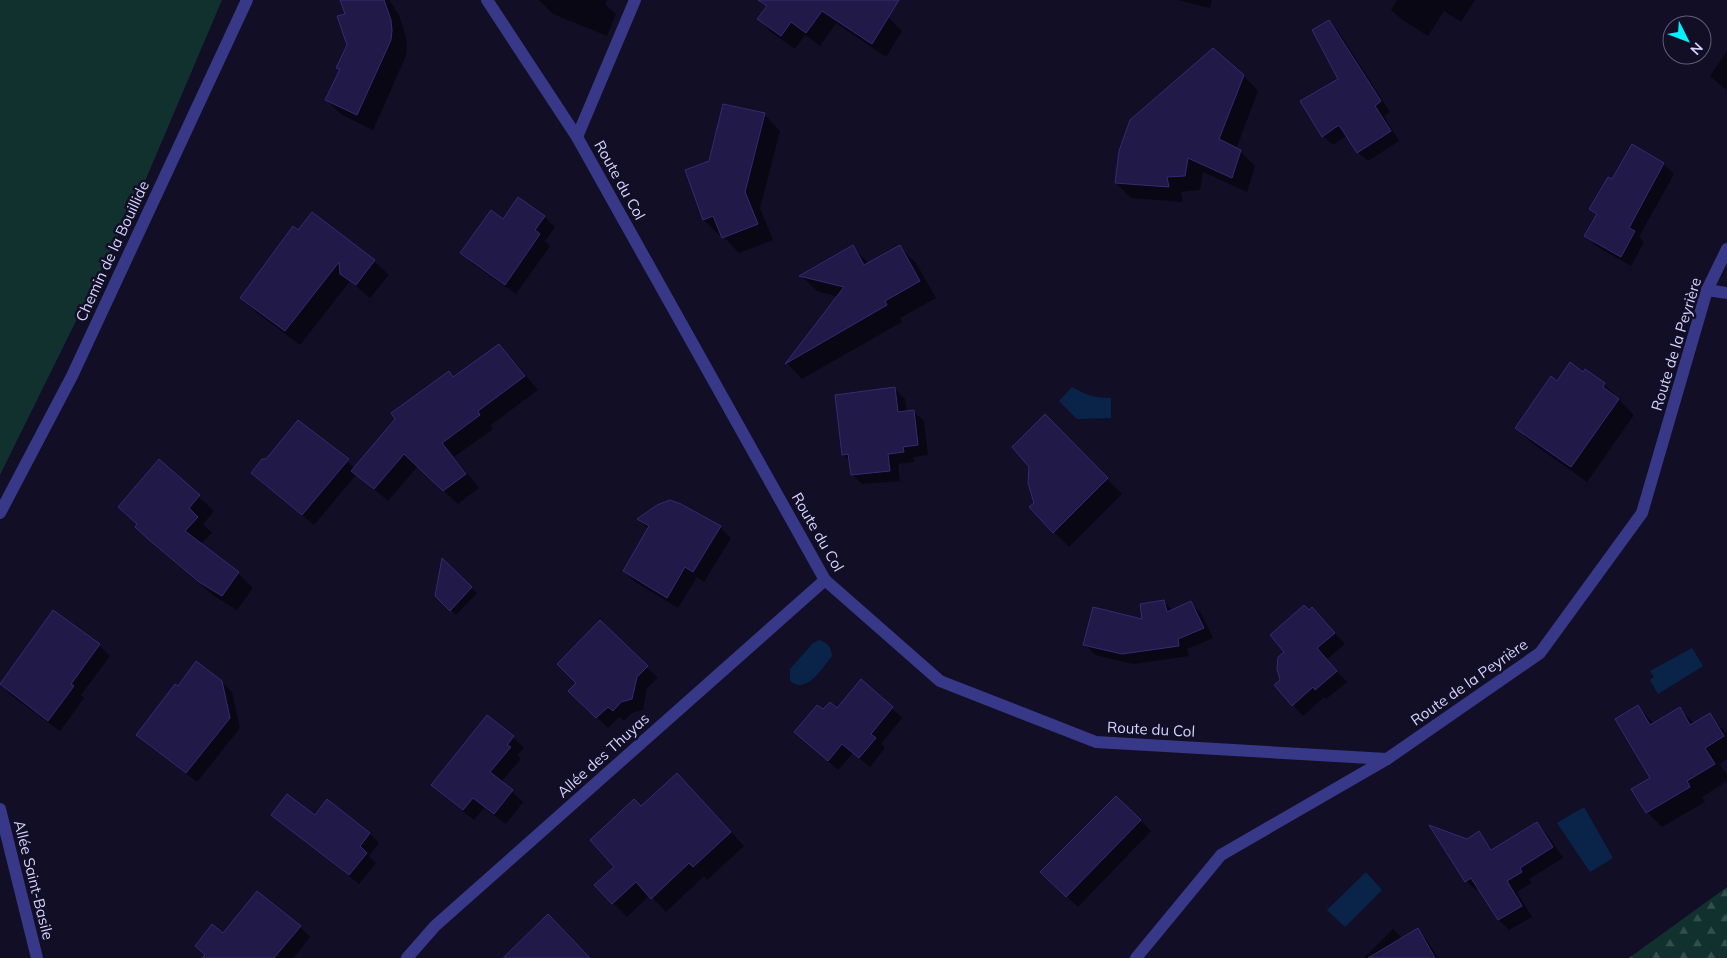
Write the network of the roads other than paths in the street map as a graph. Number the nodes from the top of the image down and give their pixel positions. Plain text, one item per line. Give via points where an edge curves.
1 (247, 0) edge
2 (487, 0) edge
3 (635, 0) edge
4 (577, 137) junction
5 (1727, 249) edge
6 (1707, 290) junction
7 (1727, 292) edge
8 (0, 513) edge
9 (825, 580) junction
10 (1387, 759) junction
11 (0, 809) edge
12 (37, 958) edge
13 (407, 958) edge
14 (1136, 958) edge

1 - 8 street, Chemin de la Bouillide via 72,376
2 - 4 street, Route du Col
3 - 4 street
4 - 9 street, Route du Col
5 - 6 street, Route de la Peyrière
6 - 7 street
6 - 10 street, Route de la Peyrière via 1642,513 1540,653
9 - 10 street, Route du Col via 940,681 1096,742
9 - 13 street, Allée des Thuyas via 435,926
10 - 14 street, Route de la Peyrière via 1221,855
11 - 12 street, Allée Saint-Basile

